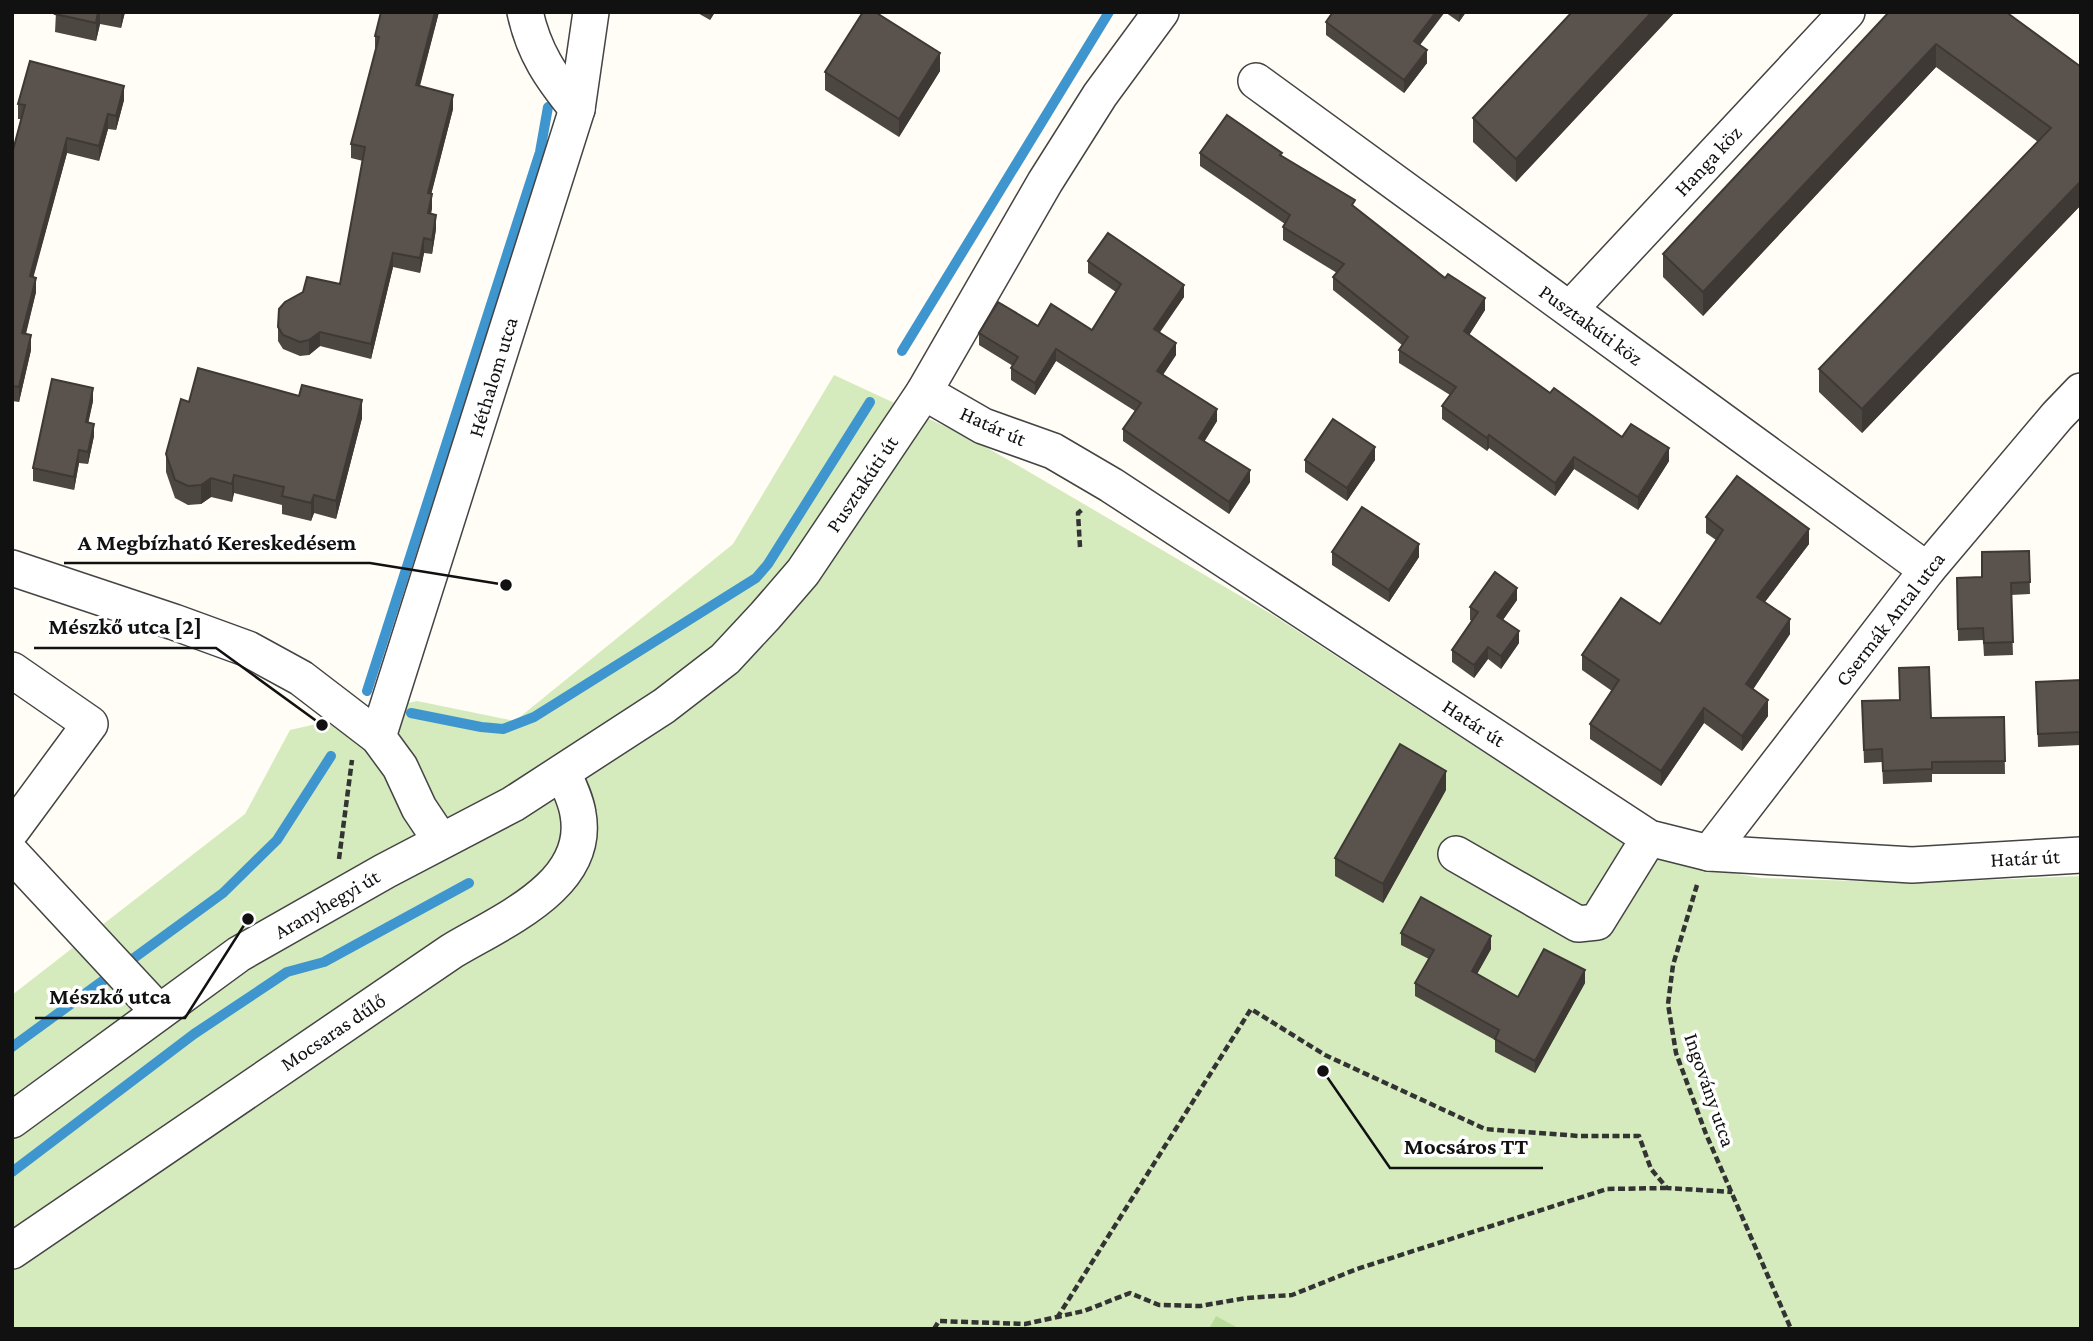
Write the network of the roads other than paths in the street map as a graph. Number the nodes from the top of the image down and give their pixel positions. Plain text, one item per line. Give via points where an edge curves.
1 (526, 12) edge
2 (591, 12) edge
3 (1161, 12) edge
4 (1847, 12) edge
5 (1256, 80) dead end
6 (578, 109) junction
7 (1570, 309) junction
8 (2081, 391) edge
9 (924, 392) junction
10 (12, 568) edge
11 (1927, 570) junction
12 (12, 670) edge
13 (366, 746) junction
14 (563, 774) junction
15 (12, 830) edge
16 (1649, 838) junction
17 (442, 841) junction
18 (1709, 853) junction
19 (12, 854) edge
20 (1456, 854) dead end
21 (2081, 855) edge
22 (159, 1012) junction
23 (12, 1121) edge
24 (12, 1251) edge

1 - 6 street via 531,37 550,76
2 - 6 street, Héthalom utca
3 - 9 street, Pusztakúti út via 1100,95 1045,182
4 - 7 street, Hanga köz
5 - 7 street, Pusztakúti köz
6 - 13 street, Héthalom utca
7 - 11 street, Pusztakúti köz
8 - 11 street, Csermák Antal utca
9 - 14 street, Pusztakúti út via 803,572 765,617 715,667
9 - 16 street, Határ út via 983,426 1053,451 1111,485
10 - 13 street via 248,649 301,678
11 - 18 street, Csermák Antal utca
12 - 15 street via 90,724
13 - 17 street via 400,767 419,808
14 - 17 street, Pusztakúti út
14 - 24 street, Mocsaras dűlő via 578,814 579,832 576,855 562,878 526,907 452,951
16 - 18 street, Határ út
16 - 20 street via 1597,922 1578,924
17 - 22 street, Aranyhegyi út via 239,954
18 - 21 street, Határ út via 1912,865
19 - 22 street
22 - 23 street, Aranyhegyi út

